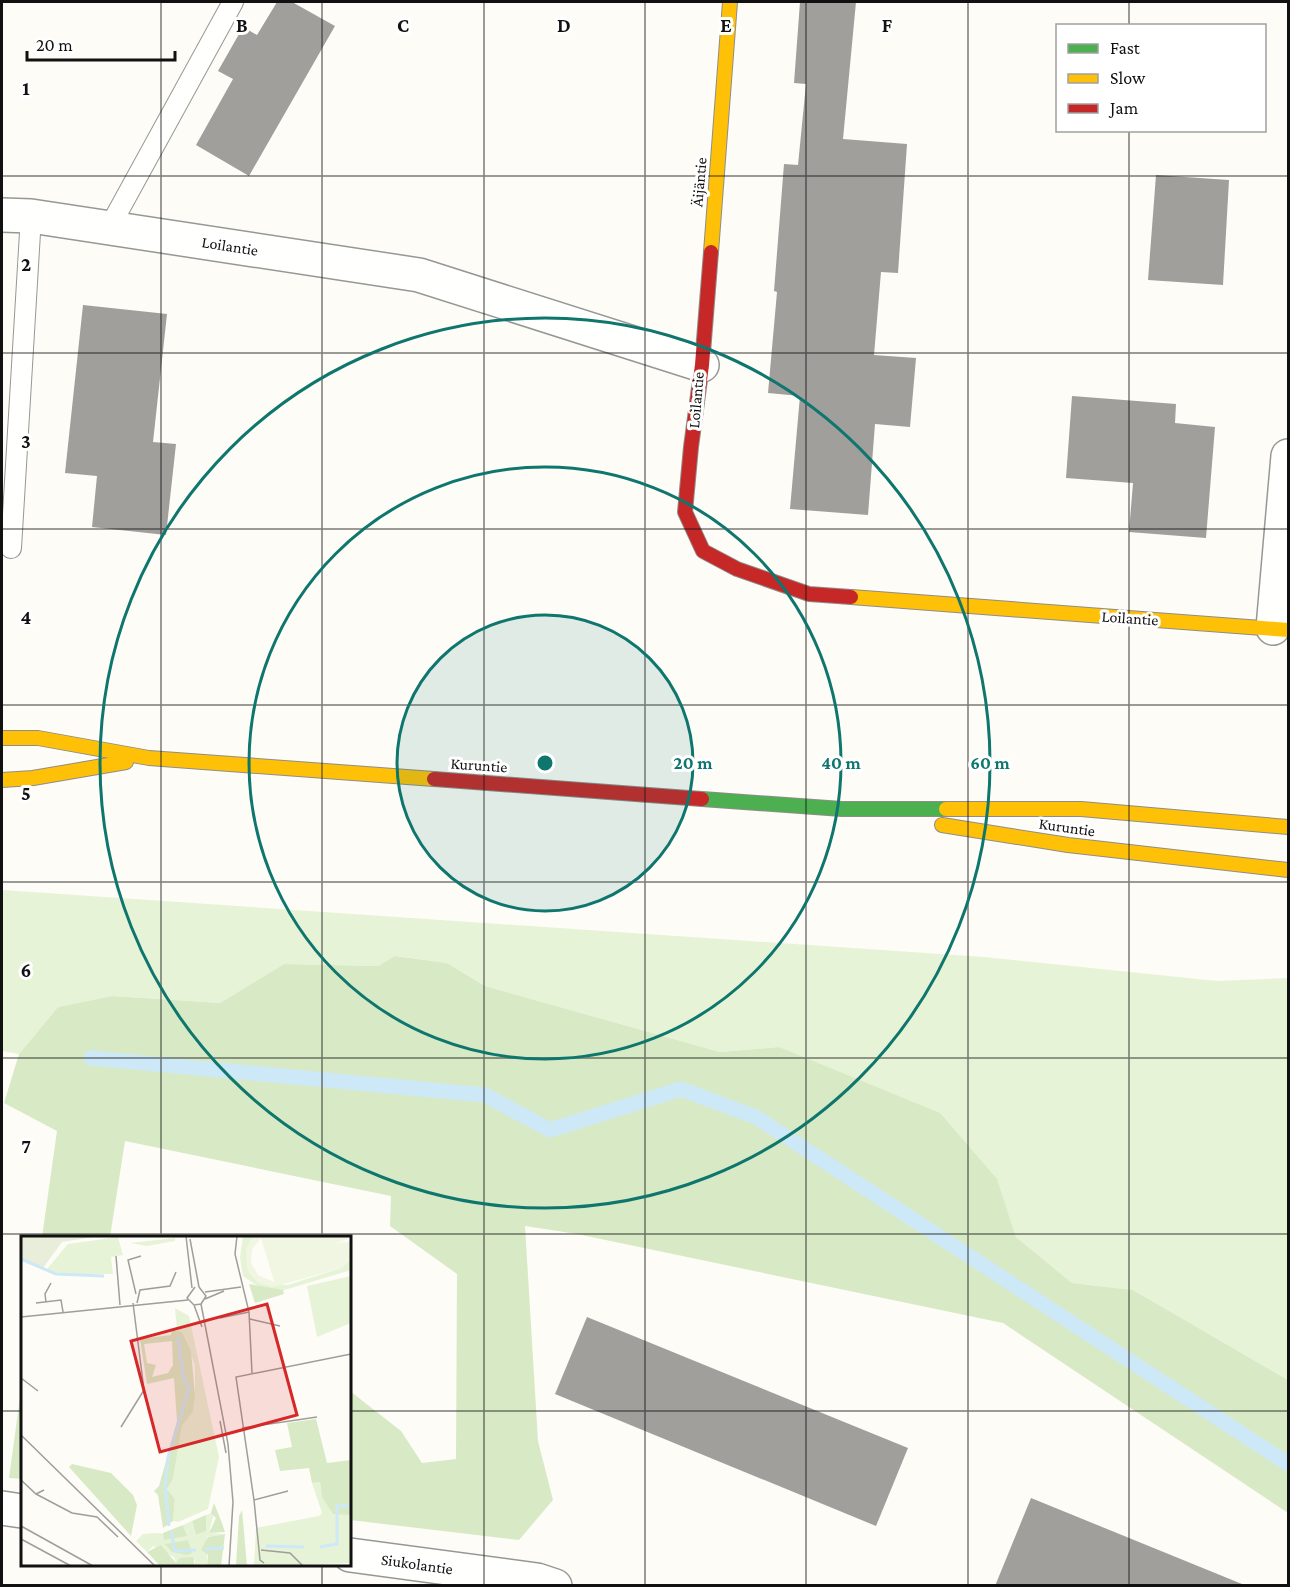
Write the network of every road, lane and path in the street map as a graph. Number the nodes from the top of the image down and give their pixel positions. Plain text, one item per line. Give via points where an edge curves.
1 (232, 2) edge
2 (730, 2) edge
3 (16, 215) edge
4 (109, 228) junction
5 (702, 365) junction
6 (1288, 456) edge
7 (11, 548) dead end
8 (1281, 629) edge
9 (2, 738) edge
10 (149, 758) junction
11 (2, 780) edge
12 (842, 809) junction
13 (1288, 827) edge
14 (1288, 870) edge
15 (2, 1508) edge
16 (21, 1511) edge
17 (351, 1555) edge
18 (555, 1586) edge

1 - 4 lane
2 - 5 main road, Äijäntie
3 - 4 street, Loilantie
3 - 7 lane
4 - 5 street, Loilantie via 419,275
5 - 8 main road, Loilantie via 686,512 703,551 737,569 809,594
6 - 8 street
9 - 10 main road, Kuruntie via 38,738
10 - 11 main road, Kuruntie
10 - 12 main road, Kuruntie
12 - 13 main road, Kuruntie via 1081,809
12 - 14 main road, Kuruntie via 1068,845
15 - 16 street
17 - 18 street, Siukolantie

